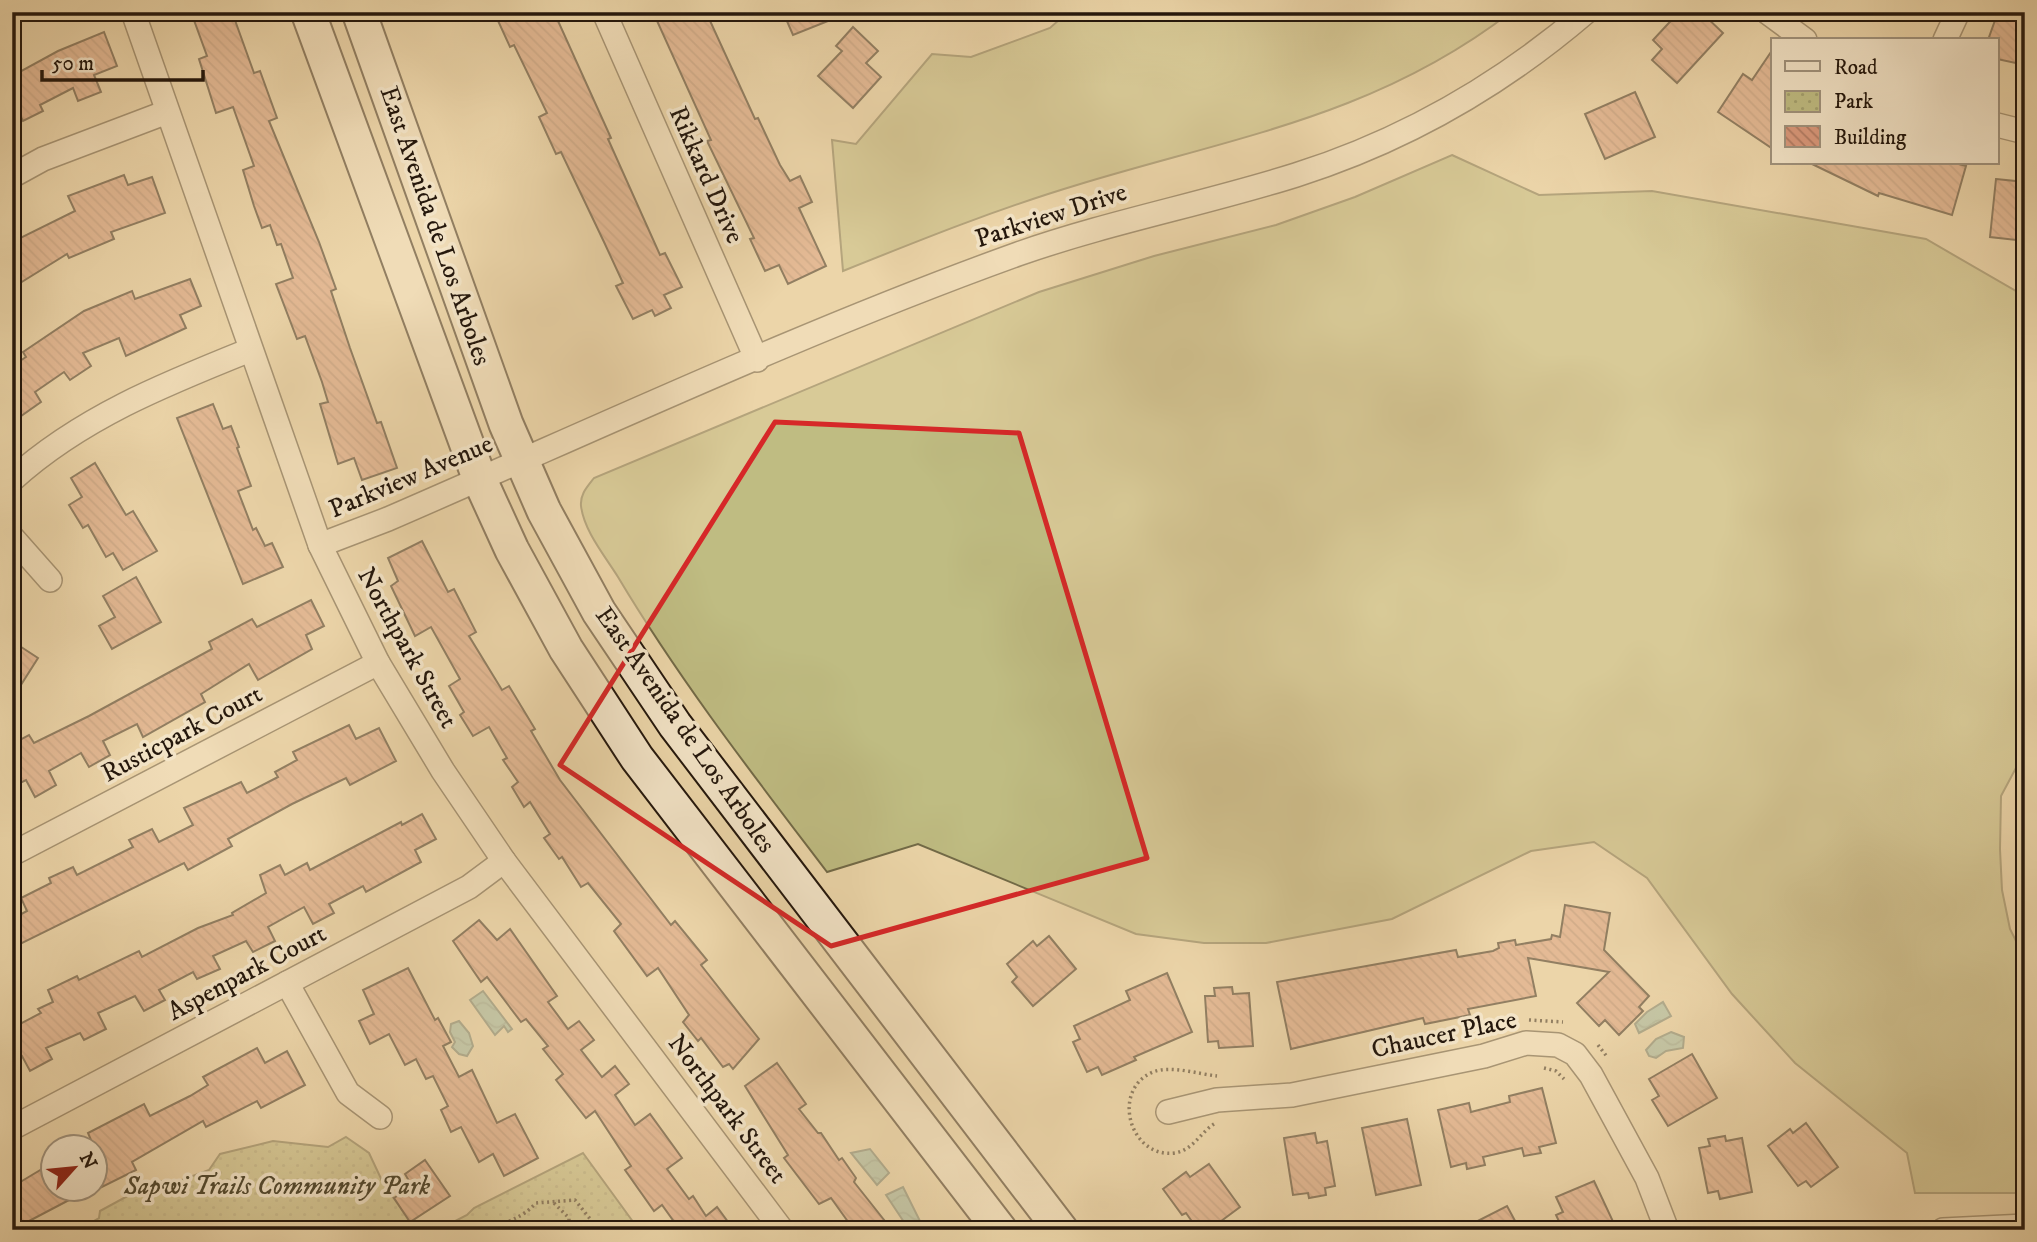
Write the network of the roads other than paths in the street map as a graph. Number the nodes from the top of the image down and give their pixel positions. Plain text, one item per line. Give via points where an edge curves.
1 (133, 12) edge
2 (308, 12) edge
3 (359, 12) edge
4 (604, 12) edge
5 (1587, 12) edge
6 (1767, 12) edge
7 (1958, 12) edge
8 (1802, 38) edge
9 (1946, 38) edge
10 (167, 112) junction
11 (1998, 125) edge
12 (2025, 132) edge
13 (12, 176) edge
14 (250, 350) junction
15 (757, 360) junction
16 (522, 461) junction
17 (12, 480) edge
18 (480, 480) junction
19 (12, 537) edge
20 (320, 545) junction
21 (50, 580) dead end
22 (378, 663) junction
23 (12, 854) edge
24 (504, 861) junction
25 (287, 983) junction
26 (1168, 1112) dead end
27 (380, 1117) dead end
28 (12, 1128) edge
29 (2025, 1226) edge
30 (782, 1230) edge
31 (1000, 1230) edge
32 (1060, 1230) edge
33 (1667, 1230) edge
34 (1944, 1230) edge

1 - 10 street, Northpark Street
2 - 18 main road, East Avenida de Los Arboles
3 - 16 main road, East Avenida de Los Arboles via 485,370
4 - 15 street, Rikkard Drive
5 - 15 street, Parkview Drive via 1486,88 1343,159 1020,254
6 - 8 street
7 - 9 street
10 - 13 street via 43,159
10 - 14 street, Northpark Street
11 - 12 street
14 - 17 street via 158,386 97,418
14 - 20 street, Northpark Street
15 - 16 street, Parkview Drive
16 - 18 street, Parkview Avenue
16 - 32 main road, East Avenida de Los Arboles via 599,612 637,672
18 - 20 street, Parkview Avenue
18 - 31 main road, East Avenida de Los Arboles via 566,649 637,758
19 - 21 street
20 - 22 street, Northpark Street
22 - 23 street, Rusticpark Court
22 - 24 street, Northpark Street
24 - 25 street, Aspenpark Court via 469,887
24 - 30 street, Northpark Street
25 - 27 street via 348,1093
25 - 28 street, Aspenpark Court
26 - 33 street, Chaucer Place via 1217,1100 1292,1095 1526,1044 1558,1045 1575,1054 1591,1075 1647,1178
29 - 34 street

